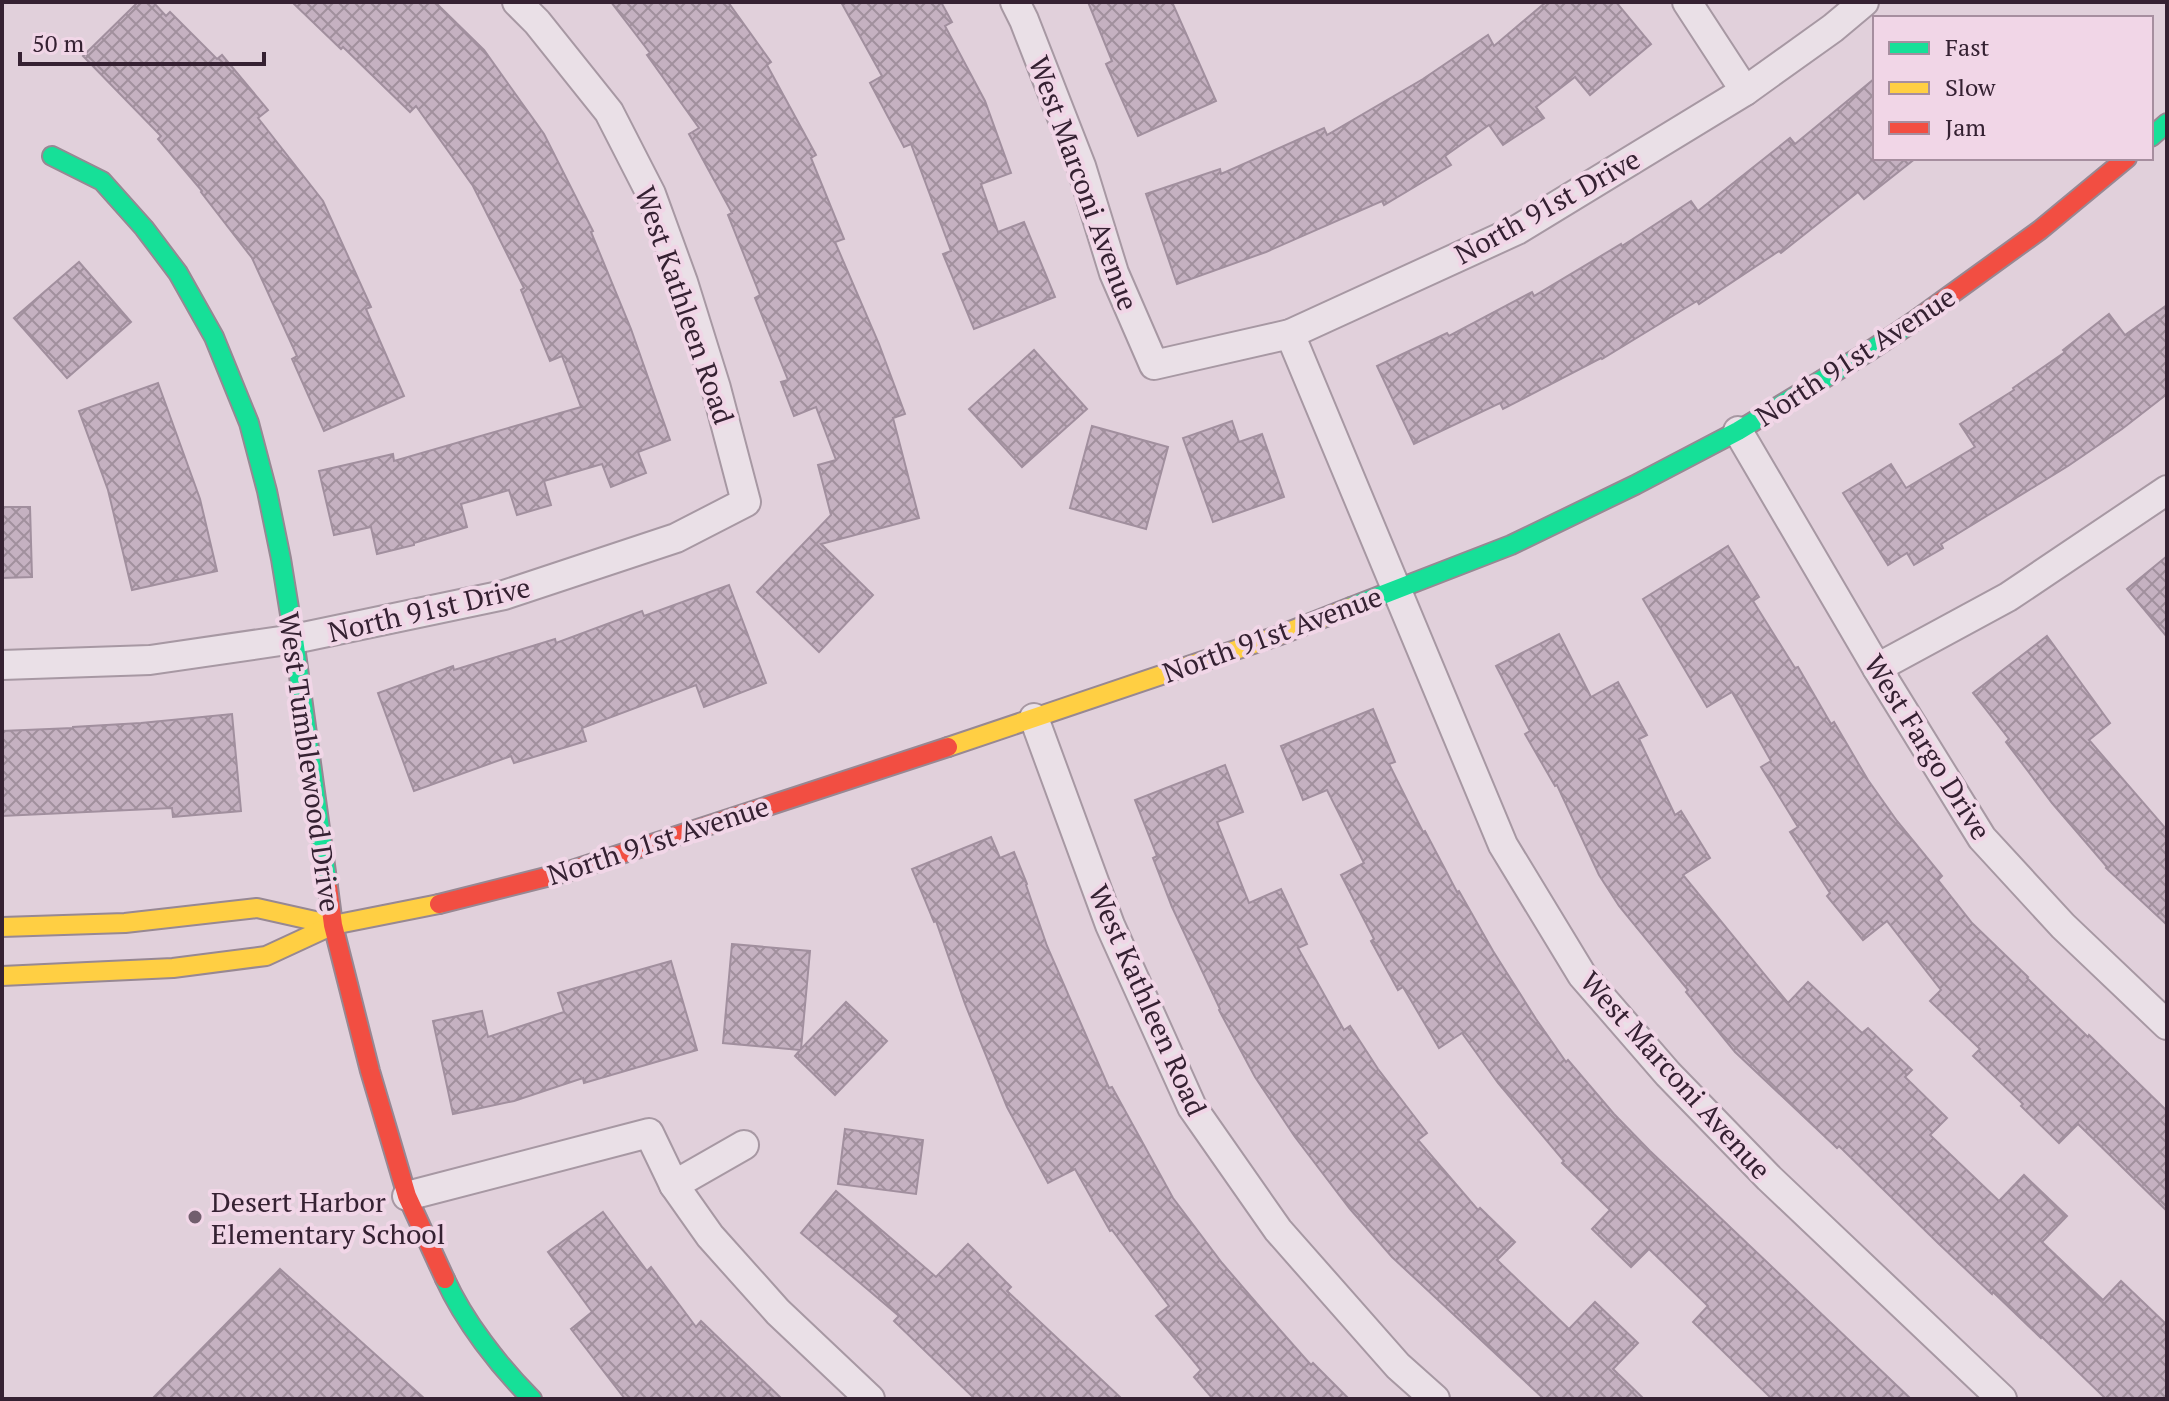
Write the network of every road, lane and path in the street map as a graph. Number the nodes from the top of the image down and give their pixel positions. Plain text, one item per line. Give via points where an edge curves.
1 (517, 2) edge
2 (1015, 2) edge
3 (1687, 2) edge
4 (1864, 2) edge
5 (1745, 91) junction
6 (52, 156) dead end
7 (2125, 160) edge
8 (1290, 334) junction
9 (1154, 365) joint
10 (1738, 431) junction
11 (2167, 490) edge
12 (746, 502) joint
13 (1396, 590) junction
14 (294, 639) junction
15 (2, 665) edge
16 (1877, 668) junction
17 (1034, 718) junction
18 (333, 925) junction
19 (2, 927) edge
20 (2, 976) edge
21 (2167, 1025) edge
22 (744, 1145) dead end
23 (674, 1185) junction
24 (407, 1196) junction
25 (532, 1399) edge
26 (870, 1399) edge
27 (1435, 1399) edge
28 (2002, 1399) edge

1 - 12 street, West Kathleen Road via 609,112 651,194 716,388
2 - 9 street, West Marconi Avenue via 1081,166 1114,273
3 - 5 street
4 - 5 street, North 91st Drive
5 - 8 street, North 91st Drive via 1517,230
6 - 14 main road, West Tumblewood Drive via 102,181 178,273 214,337 249,423
7 - 10 main road, North 91st Avenue via 1956,292
8 - 9 street, North 91st Drive
8 - 13 street, West Marconi Avenue
10 - 13 main road, North 91st Avenue via 1511,545
10 - 16 street, West Fargo Drive
11 - 16 street via 2008,597
12 - 14 street, North 91st Drive via 676,538 504,595
13 - 17 main road, North 91st Avenue
13 - 28 street, West Marconi Avenue via 1503,845 1582,975 1769,1178
14 - 15 street, North 91st Drive via 150,660
14 - 18 main road, West Tumblewood Drive
16 - 21 street, West Fargo Drive via 1982,838 2063,926
17 - 18 main road, North 91st Avenue via 566,872
17 - 27 street, West Kathleen Road via 1110,925 1192,1107 1278,1230 1398,1366
18 - 19 main road, North 91st Avenue via 257,908 125,923
18 - 20 main road, North 91st Avenue via 266,956 173,968
18 - 24 main road, West Tumblewood Drive
22 - 23 street
23 - 24 street via 649,1133
23 - 26 street via 710,1236 778,1312
24 - 25 main road, West Tumblewood Drive via 453,1296 506,1373

